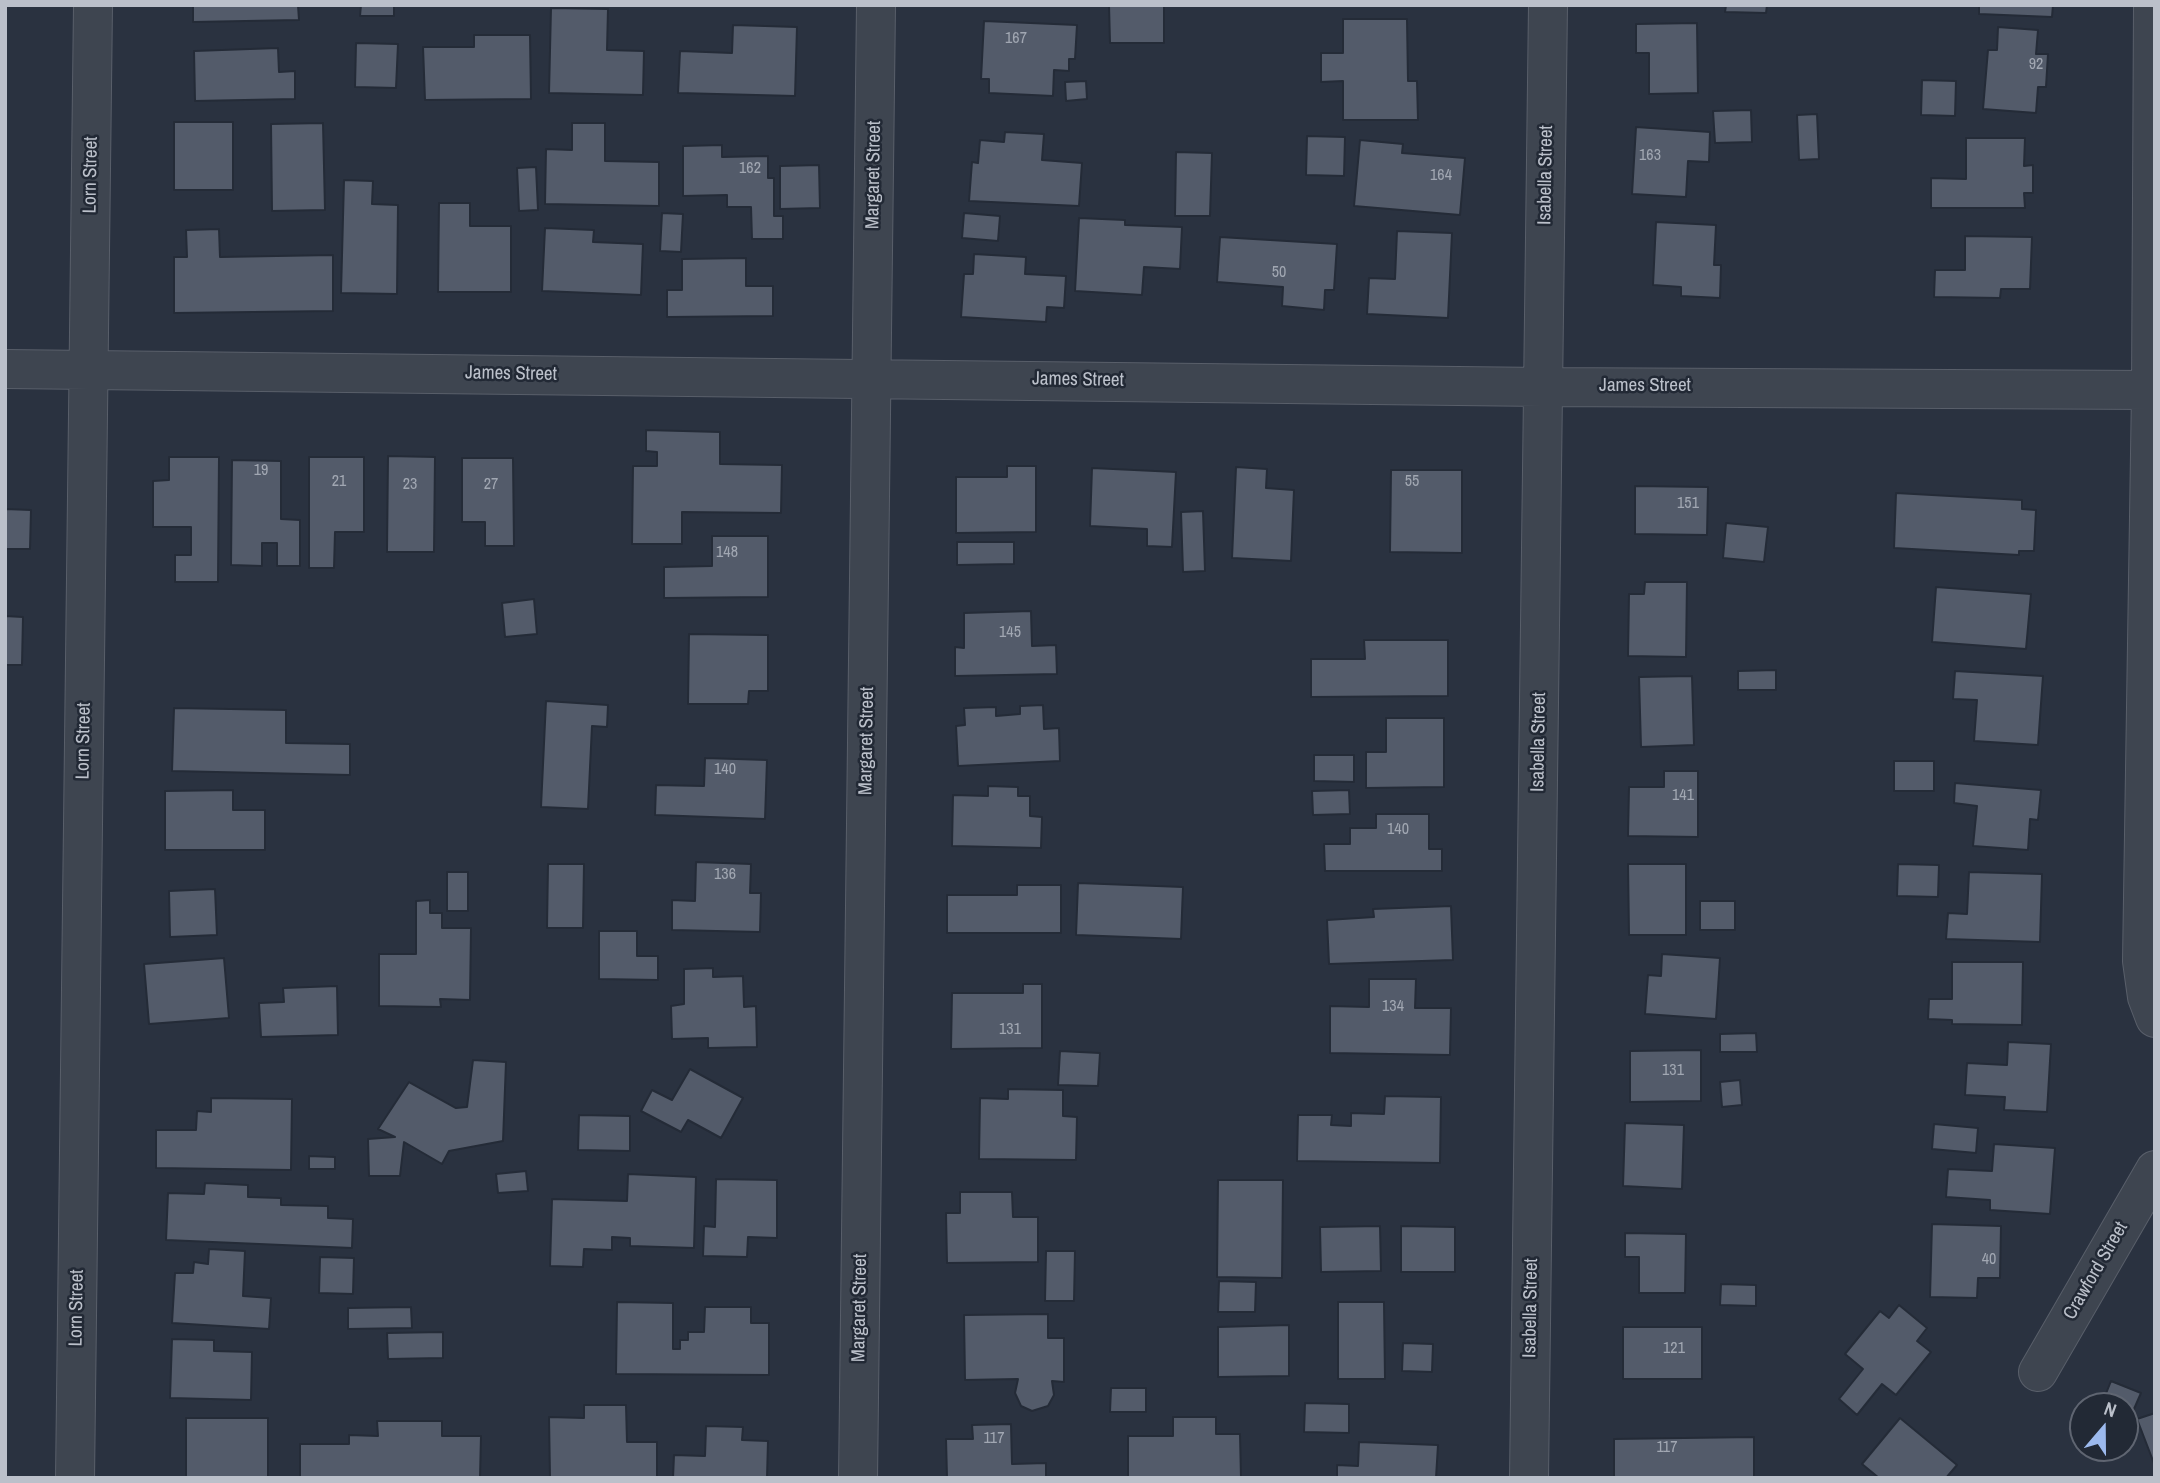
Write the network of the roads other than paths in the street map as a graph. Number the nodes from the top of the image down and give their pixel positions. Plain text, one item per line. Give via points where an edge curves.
1 (93, 5) edge
2 (876, 5) edge
3 (1548, 5) edge
4 (2153, 5) edge
5 (2153, 328) edge
6 (5, 369) edge
7 (89, 370) junction
8 (872, 378) junction
9 (1543, 387) junction
10 (2151, 390) junction
11 (2152, 457) edge
12 (2155, 1018) edge
13 (2155, 1170) edge
14 (2038, 1372) dead end
15 (75, 1478) edge
16 (858, 1478) edge
17 (1529, 1478) edge

1 - 7 street, Lorn Street
2 - 8 street, Margaret Street
3 - 9 street, Isabella Street
4 - 5 street
5 - 10 street
6 - 7 street, James Street
7 - 8 street, James Street
7 - 15 street, Lorn Street
8 - 9 street, James Street
8 - 16 street, Margaret Street
9 - 10 street, James Street
9 - 17 street, Isabella Street
10 - 11 street
11 - 12 street via 2142,961
13 - 14 street, Crawford Street

